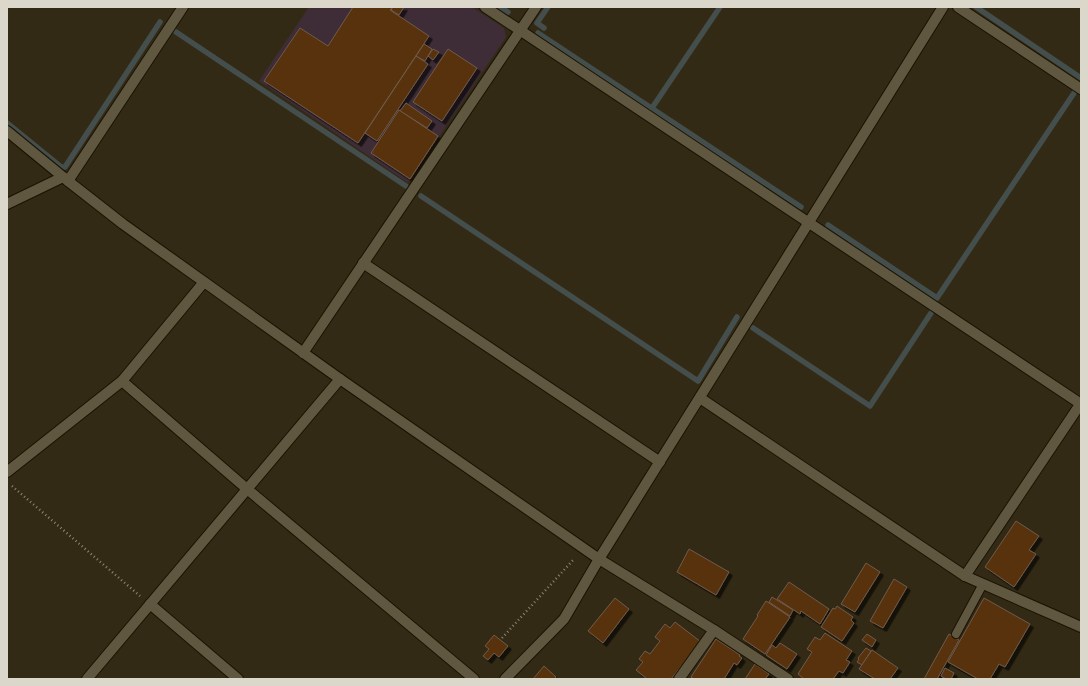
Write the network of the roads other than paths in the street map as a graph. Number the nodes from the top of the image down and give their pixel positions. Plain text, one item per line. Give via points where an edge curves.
1 (183, 7) edge
2 (485, 7) edge
3 (536, 7) edge
4 (943, 7) edge
5 (958, 7) edge
6 (520, 31) junction
7 (1081, 88) edge
8 (7, 131) edge
9 (65, 179) junction
10 (7, 204) edge
11 (809, 223) junction
12 (363, 263) junction
13 (204, 282) junction
14 (303, 353) junction
15 (340, 379) junction
16 (122, 381) junction
17 (700, 398) junction
18 (1081, 404) edge
19 (660, 462) junction
20 (7, 472) edge
21 (247, 489) junction
22 (599, 559) junction
23 (965, 576) junction
24 (983, 584) junction
25 (150, 604) junction
26 (1081, 627) edge
27 (714, 630) junction
28 (956, 634) dead end
29 (87, 679) edge
30 (238, 679) edge
31 (474, 679) edge
32 (505, 679) edge
33 (678, 679) edge
34 (788, 679) edge

1 - 9 street
2 - 6 street
3 - 6 street
4 - 11 street
5 - 7 street
6 - 11 street
6 - 12 street
8 - 9 street
9 - 10 street
9 - 13 street
11 - 17 street
11 - 18 street
12 - 14 street
12 - 19 street
13 - 14 street
13 - 16 street
14 - 15 street
15 - 21 street
15 - 22 street
16 - 20 street
16 - 21 street
17 - 19 street
17 - 23 street
18 - 23 street
19 - 22 street
21 - 25 street
21 - 31 street
22 - 27 street
22 - 32 street via 564,619
23 - 24 street
24 - 26 street
24 - 28 lane
25 - 29 street
25 - 30 street
27 - 33 street
27 - 34 street

